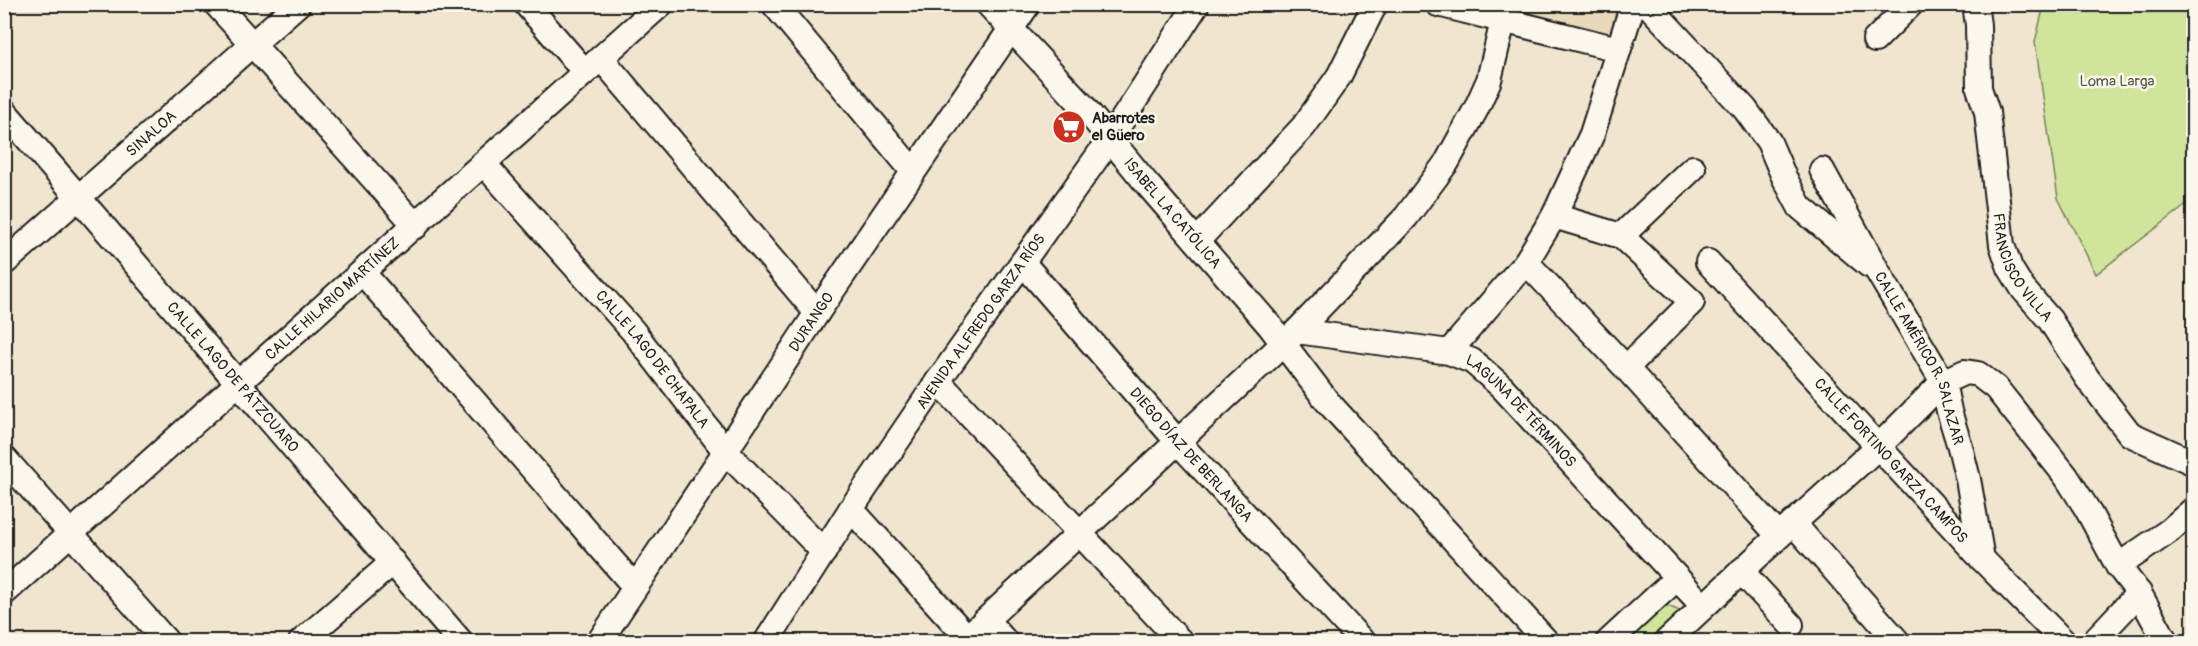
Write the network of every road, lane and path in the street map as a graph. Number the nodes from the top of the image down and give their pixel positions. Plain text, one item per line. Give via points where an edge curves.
1 (216, 4) edge
2 (298, 4) edge
3 (526, 4) edge
4 (661, 4) edge
5 (774, 4) edge
6 (988, 4) edge
7 (1028, 4) edge
8 (1197, 4) edge
9 (1376, 4) edge
10 (1438, 4) edge
11 (1633, 4) edge
12 (1647, 4) edge
13 (1911, 4) edge
14 (1975, 4) edge
15 (1505, 12) edge
16 (1011, 31) junction
17 (1875, 40) dead end
18 (253, 45) junction
19 (1618, 49) junction
20 (593, 65) junction
21 (4, 111) edge
22 (1110, 139) junction
23 (484, 164) junction
24 (1693, 168) dead end
25 (1822, 170) dead end
26 (913, 171) junction
27 (80, 196) junction
28 (1554, 216) junction
29 (416, 226) junction
30 (1621, 236) junction
31 (1197, 241) junction
32 (1526, 262) junction
33 (4, 263) edge
34 (1023, 263) junction
35 (1715, 269) dead end
36 (1878, 272) junction
37 (363, 273) junction
38 (817, 313) junction
39 (1290, 338) junction
40 (1449, 352) junction
41 (1626, 368) junction
42 (938, 381) junction
43 (1943, 382) junction
44 (239, 383) junction
45 (1178, 442) junction
46 (1879, 446) junction
47 (725, 451) junction
48 (4, 458) edge
49 (2193, 464) edge
50 (852, 509) junction
51 (2192, 513) edge
52 (1786, 530) junction
53 (71, 533) junction
54 (1079, 533) junction
55 (824, 552) junction
56 (1982, 559) junction
57 (393, 562) junction
58 (2118, 566) junction
59 (1741, 571) junction
60 (1677, 578) junction
61 (634, 586) junction
62 (4, 593) edge
63 (2139, 593) junction
64 (1703, 606) junction
65 (986, 620) junction
66 (1791, 625) dead end
67 (964, 639) edge
68 (1669, 641) edge
69 (167, 642) edge
70 (301, 642) edge
71 (461, 642) edge
72 (599, 642) edge
73 (766, 642) edge
74 (1006, 642) edge
75 (1181, 642) edge
76 (1363, 642) edge
77 (1547, 642) edge
78 (1608, 642) edge
79 (1898, 642) edge
80 (2064, 642) edge
81 (2093, 642) edge
82 (2166, 642) edge

1 - 18 street
2 - 18 street, SINALOA
3 - 20 street
4 - 20 street, CALLE HILARIO MARTÍNEZ
5 - 26 street
6 - 16 street, ISABEL LA CATÓLICA
7 - 16 street, DURANGO
8 - 22 street, AVENIDA ALFREDO GARZA RÍOS
9 - 31 street via 1339,75 1304,126
10 - 15 street
11 - 19 street
12 - 36 street via 1745,109 1769,142 1800,207
13 - 17 street
14 - 49 street, FRANCISCO VILLA via 1979,88 1987,112 2002,245 2010,268 2130,434
15 - 19 street
15 - 39 street via 1489,80 1447,162 1406,217
16 - 22 street, ISABEL LA CATÓLICA
16 - 26 street, DURANGO
18 - 27 street, SINALOA
18 - 29 street
19 - 28 street via 1592,134
20 - 23 street, CALLE HILARIO MARTÍNEZ
20 - 38 street
21 - 27 street, CALLE LAGO DE PÁTZCUARO
22 - 31 street, ISABEL LA CATÓLICA
22 - 34 street, AVENIDA ALFREDO GARZA RÍOS
23 - 29 street, CALLE HILARIO MARTÍNEZ
23 - 47 street, CALLE LAGO DE CHAPALA via 633,331
24 - 30 street
25 - 36 street, CALLE AMÉRICO R. SALAZAR
26 - 38 street, DURANGO
27 - 33 street, SINALOA
27 - 44 street, CALLE LAGO DE PÁTZCUARO
28 - 30 street
28 - 32 street
29 - 37 street, CALLE HILARIO MARTÍNEZ
30 - 41 street via 1692,302
31 - 39 street, ISABEL LA CATÓLICA
32 - 40 street
32 - 41 street
34 - 42 street, AVENIDA ALFREDO GARZA RÍOS
34 - 45 street, DIEGO DÍAZ DE BERLANGA
35 - 46 street, CALLE FORTINO GARZA CAMPOS
36 - 43 street, CALLE AMÉRICO R. SALAZAR
37 - 44 street, CALLE HILARIO MARTÍNEZ
37 - 61 street
38 - 47 street, DURANGO
39 - 40 street, LAGUNA DE TÉRMINOS
39 - 45 street
39 - 77 street, ISABEL LA CATÓLICA via 1327,401
40 - 60 street, LAGUNA DE TÉRMINOS via 1472,361 1502,387
41 - 52 street
42 - 50 street, AVENIDA ALFREDO GARZA RÍOS
42 - 54 street
43 - 46 street
43 - 56 street, CALLE AMÉRICO R. SALAZAR via 1968,479
43 - 58 street via 1971,372 1996,388 2074,487
44 - 53 street, CALLE HILARIO MARTÍNEZ
44 - 57 street, CALLE LAGO DE PÁTZCUARO
45 - 54 street
45 - 76 street, DIEGO DÍAZ DE BERLANGA
46 - 52 street
46 - 56 street, CALLE FORTINO GARZA CAMPOS
47 - 55 street, CALLE LAGO DE CHAPALA
47 - 61 street, DURANGO
48 - 53 street
50 - 55 street, AVENIDA ALFREDO GARZA RÍOS
50 - 67 street
51 - 58 street
52 - 59 street
52 - 79 street
53 - 62 street, CALLE HILARIO MARTÍNEZ
53 - 69 street
54 - 65 street
54 - 75 street
55 - 73 street, AVENIDA ALFREDO GARZA RÍOS
56 - 80 street, CALLE FORTINO GARZA CAMPOS
57 - 70 street
57 - 71 street, CALLE LAGO DE PÁTZCUARO
58 - 63 street
59 - 64 street
59 - 66 street
60 - 64 street, LAGUNA DE TÉRMINOS
60 - 78 street
61 - 72 street, DURANGO
63 - 81 street
63 - 82 street
64 - 68 street
65 - 67 street
65 - 74 street

